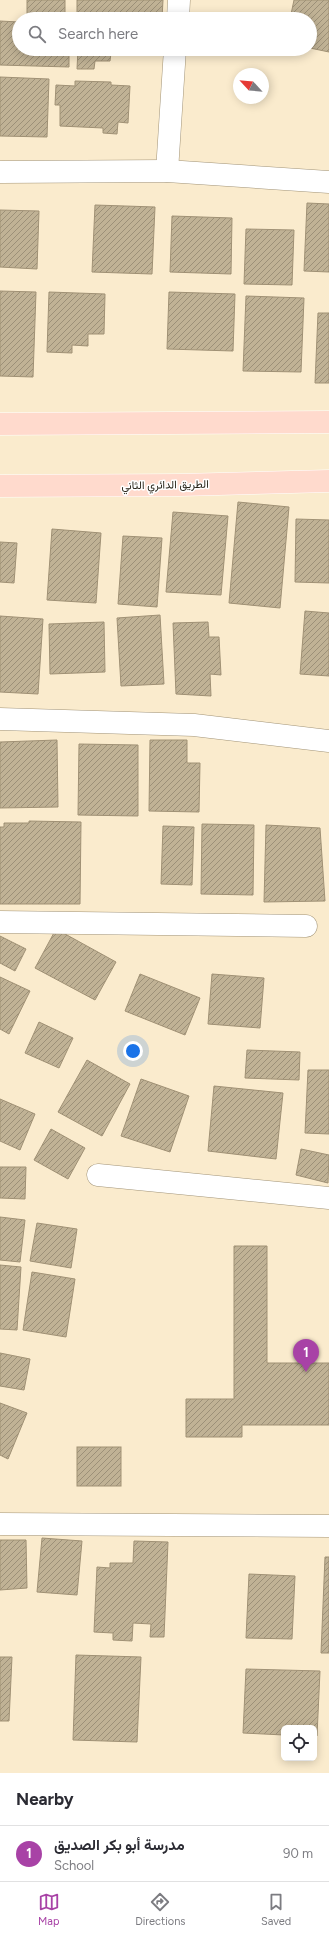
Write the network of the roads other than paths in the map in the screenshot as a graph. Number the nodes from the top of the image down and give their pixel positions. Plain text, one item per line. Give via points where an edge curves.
1 (179, 0) edge
2 (178, 12) edge
3 (175, 56) edge
4 (166, 171) junction
5 (0, 172) edge
6 (329, 182) edge
7 (329, 422) edge
8 (0, 424) edge
9 (329, 481) edge
10 (0, 486) edge
11 (0, 719) edge
12 (329, 741) edge
13 (0, 922) edge
14 (306, 926) dead end
15 (98, 1175) dead end
16 (329, 1198) edge
17 (0, 1524) edge
18 (329, 1526) edge

1 - 2 street
3 - 4 street
4 - 5 street
4 - 6 street
7 - 8 main road
9 - 10 main road, الطريق الدائري الثاني
11 - 12 street via 194,725
13 - 14 street
15 - 16 street
17 - 18 street

